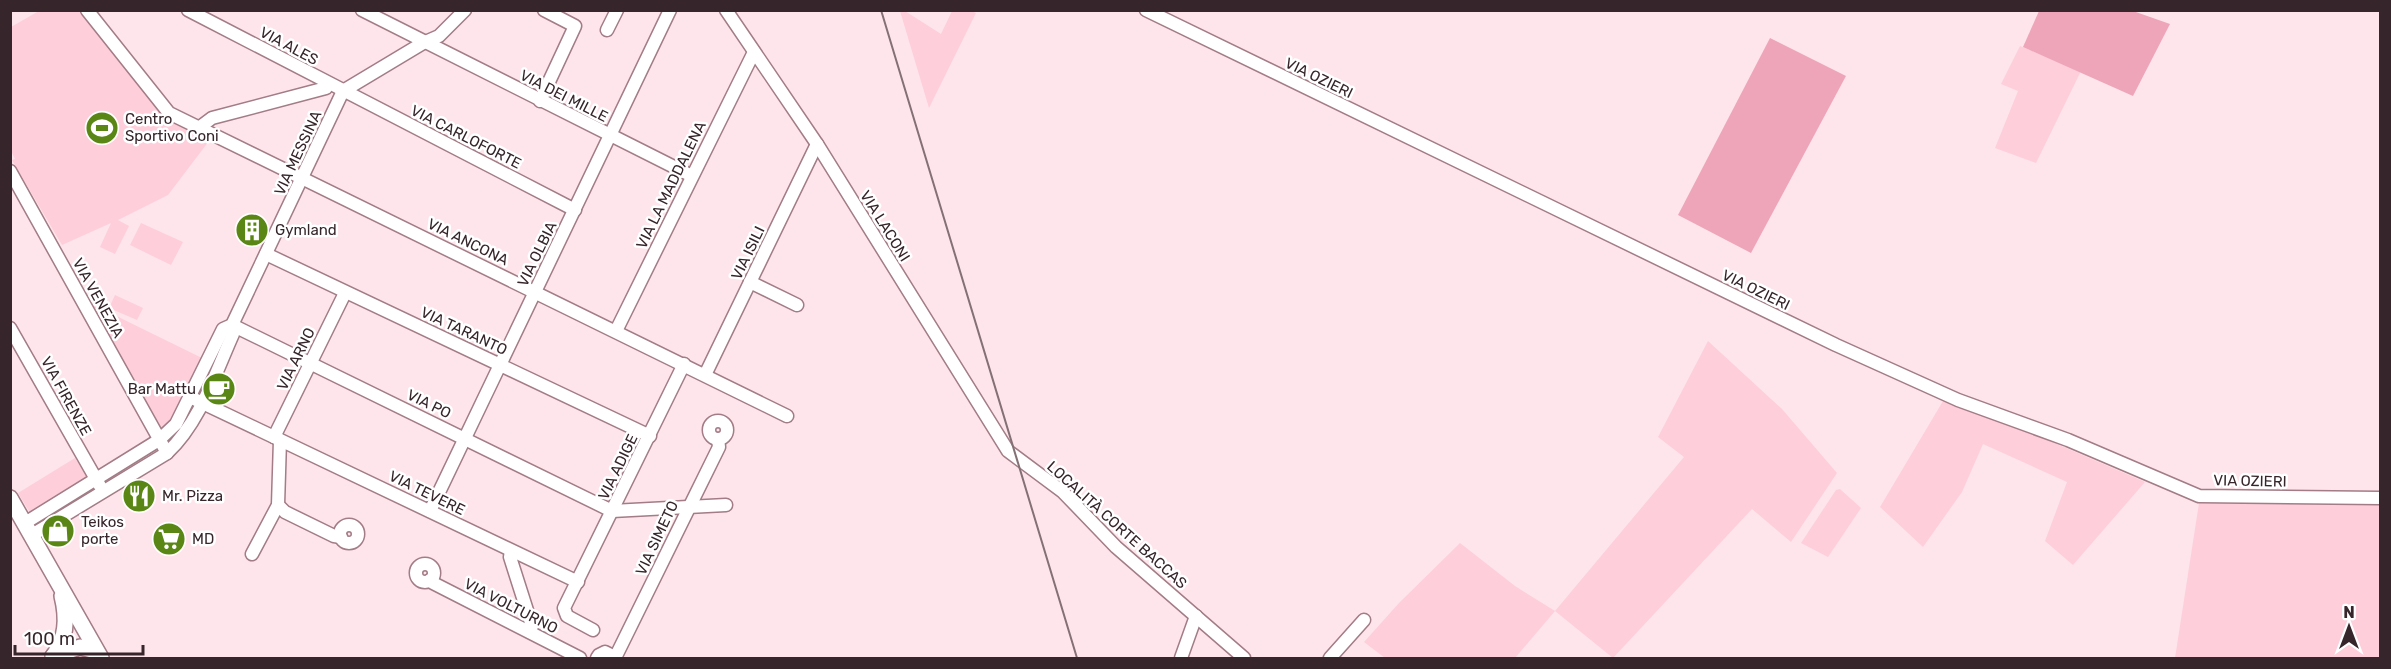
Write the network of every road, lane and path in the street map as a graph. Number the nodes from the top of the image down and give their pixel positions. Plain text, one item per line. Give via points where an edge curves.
1 (87, 10) edge
2 (188, 10) edge
3 (362, 10) edge
4 (465, 10) edge
5 (544, 10) edge
6 (617, 10) edge
7 (670, 10) edge
8 (726, 10) edge
9 (1146, 10) edge
10 (607, 30) dead end
11 (423, 43) junction
12 (754, 52) junction
13 (328, 84) junction
14 (343, 91) junction
15 (540, 101) junction
16 (200, 127) junction
17 (610, 136) junction
18 (817, 144) junction
19 (10, 171) edge
20 (692, 176) junction
21 (303, 178) junction
22 (575, 210) junction
23 (266, 254) junction
24 (750, 282) junction
25 (535, 292) junction
26 (345, 293) junction
27 (797, 305) dead end
28 (232, 325) junction
29 (10, 328) edge
30 (616, 331) junction
31 (311, 363) junction
32 (501, 364) junction
33 (684, 364) junction
34 (705, 375) junction
35 (196, 400) junction
36 (787, 416) dead end
37 (650, 436) junction
38 (465, 438) junction
39 (277, 439) junction
40 (718, 439) dead end
41 (159, 440) junction
42 (167, 453) junction
43 (1017, 459) joint
44 (96, 479) junction
45 (103, 492) junction
46 (10, 498) edge
47 (2380, 498) edge
48 (278, 505) junction
49 (726, 505) dead end
50 (688, 507) junction
51 (430, 511) junction
52 (612, 511) junction
53 (28, 529) junction
54 (341, 537) dead end
55 (511, 550) junction
56 (252, 554) dead end
57 (430, 580) dead end
58 (578, 582) junction
59 (60, 585) junction
60 (1196, 616) junction
61 (1364, 620) dead end
62 (593, 630) dead end
63 (530, 632) junction
64 (97, 656) edge
65 (606, 656) edge
66 (51, 657) edge
67 (580, 658) edge
68 (1181, 658) edge
69 (1244, 658) edge
70 (1330, 658) edge

1 - 16 street, VIA ANCONA via 169,113
2 - 13 street, VIA ALES
3 - 11 street, VIA DEI MILLE
4 - 11 street via 439,36
5 - 15 street via 575,26
6 - 10 street
7 - 17 street, VIA OLBIA
8 - 12 street, VIA LACONI
9 - 47 street, VIA OZIERI via 1846,350 1958,400 2068,440 2199,496
11 - 14 street
11 - 15 street, VIA DEI MILLE
12 - 18 street, VIA LACONI
12 - 20 street, VIA LA MADDALENA
13 - 14 street, VIA ALES
13 - 16 street via 326,88 212,118
14 - 21 street, VIA MESSINA
14 - 22 street, VIA CARLOFORTE
15 - 17 street, VIA DEI MILLE
16 - 21 street, VIA ANCONA
17 - 20 street, VIA DEI MILLE
17 - 22 street, VIA OLBIA
18 - 24 street, VIA ISILI
18 - 43 street, VIA LACONI via 987,419
19 - 41 street, VIA VENEZIA
20 - 30 street, VIA LA MADDALENA
21 - 23 street, VIA MESSINA
21 - 25 street, VIA ANCONA
22 - 25 street, VIA OLBIA
23 - 26 street, VIA TARANTO
23 - 28 street, VIA MESSINA
24 - 27 street
24 - 34 street, VIA ISILI
25 - 30 street, VIA ANCONA
25 - 32 street, VIA OLBIA
26 - 31 street, VIA ARNO
26 - 32 street, VIA TARANTO
28 - 31 street, VIA PO
28 - 35 street, VIA MESSINA via 223,329
29 - 44 street, VIA FIRENZE
30 - 33 street, VIA ANCONA
31 - 38 street, VIA PO
31 - 39 street, VIA ARNO
32 - 37 street, VIA TARANTO
32 - 38 street, VIA OLBIA
33 - 34 street, VIA ANCONA
33 - 37 street, VIA ADIGE
34 - 36 street, VIA ANCONA
35 - 39 street, VIA TEVERE
35 - 41 street, VIA MESSINA
35 - 42 street, VIA MESSINA via 181,438
37 - 52 street, VIA ADIGE
38 - 51 street, VIA OLBIA
38 - 52 street, VIA PO
39 - 48 street
39 - 51 street, VIA TEVERE
40 - 50 street, VIA SIMETO via 719,447
41 - 42 street
41 - 44 street, VIA MESSINA
42 - 45 street, VIA MESSINA
43 - 60 street, LOCALITÀ CORTE BACCAS via 1063,492 1116,547
44 - 45 street
44 - 53 street, VIA MESSINA
45 - 53 street, VIA MESSINA
46 - 53 main road
48 - 54 street via 285,512
48 - 56 street
49 - 50 street
50 - 52 street
50 - 65 street, VIA SIMETO
51 - 55 street, VIA TEVERE
52 - 58 street, VIA ADIGE
53 - 59 main road
55 - 58 street, VIA TEVERE
55 - 63 street via 532,626
57 - 63 street, VIA VOLTURNO
58 - 62 street via 564,608 567,616
59 - 64 main road
59 - 66 main road via 66,622 62,643
60 - 68 street
60 - 69 street, LOCALITÀ CORTE BACCAS
61 - 70 street
63 - 67 street, VIA VOLTURNO
64 - 66 main road via 80,647

